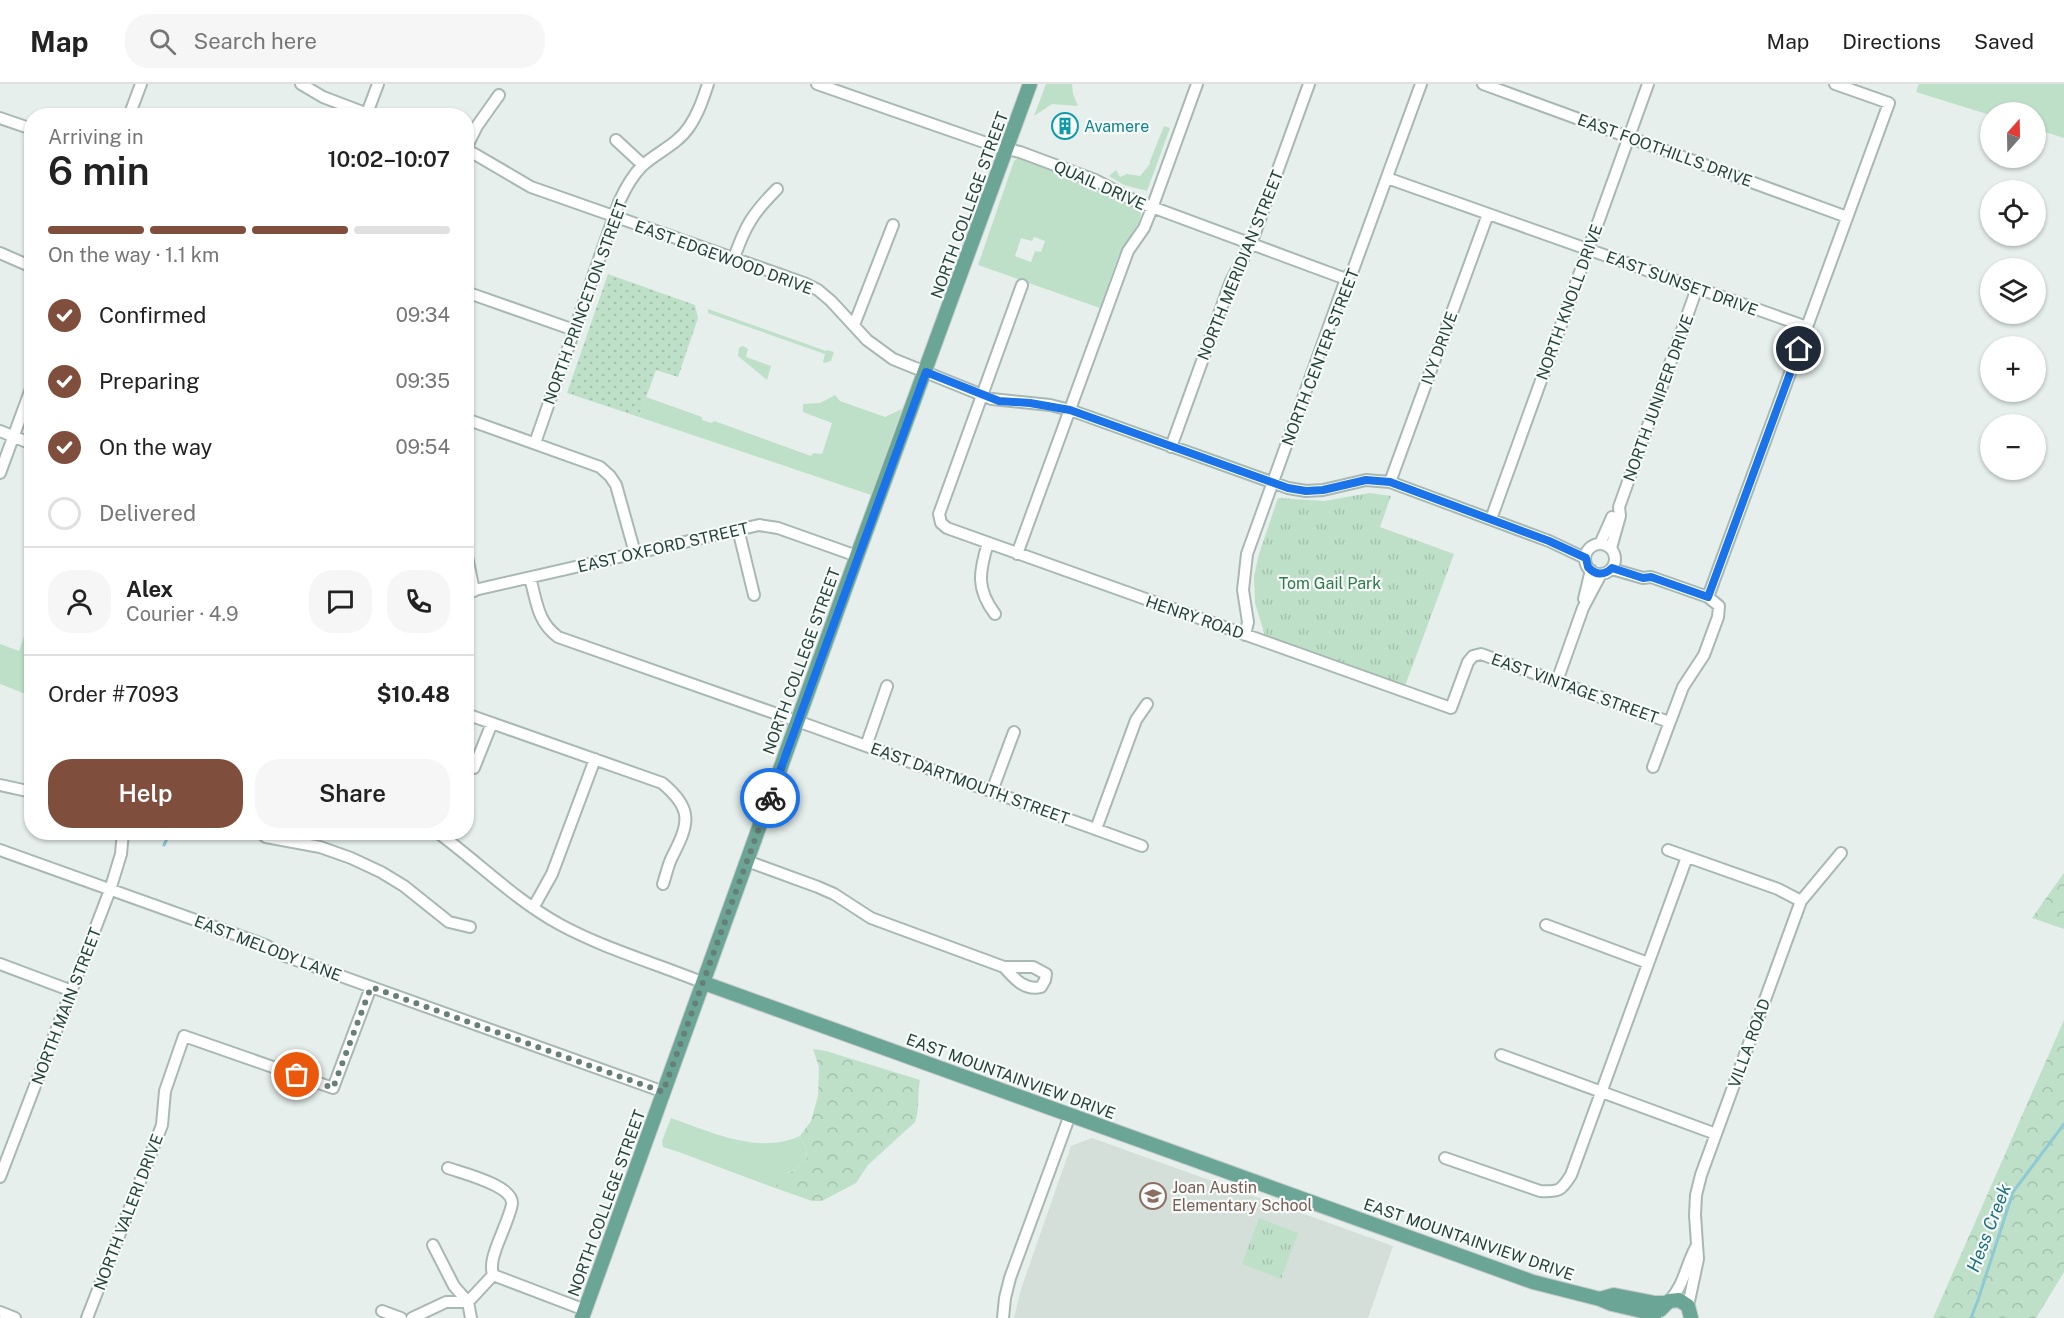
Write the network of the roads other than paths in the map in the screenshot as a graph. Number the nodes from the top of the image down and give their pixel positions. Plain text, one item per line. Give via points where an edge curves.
1 (141, 84) edge
2 (302, 84) edge
3 (378, 84) edge
4 (708, 84) edge
5 (817, 84) edge
6 (1030, 84) edge
7 (1197, 84) edge
8 (1309, 84) edge
9 (1421, 84) edge
10 (1483, 84) edge
11 (1648, 84) edge
12 (1835, 84) edge
13 (499, 95) dead end
14 (132, 108) edge
15 (351, 108) edge
16 (371, 108) edge
17 (0, 118) edge
18 (24, 126) edge
19 (474, 132) edge
20 (1629, 137) junction
21 (616, 140) dead end
22 (1007, 149) junction
23 (474, 154) edge
24 (643, 165) junction
25 (1387, 178) junction
26 (777, 189) dead end
27 (1152, 208) junction
28 (1488, 213) junction
29 (614, 216) junction
30 (1847, 217) junction
31 (893, 225) dead end
32 (1251, 244) junction
33 (1588, 250) junction
34 (0, 253) edge
35 (734, 258) junction
36 (24, 264) edge
37 (1346, 279) junction
38 (1023, 285) dead end
39 (1697, 288) junction
40 (474, 295) edge
41 (854, 325) junction
42 (1807, 327) junction
43 (574, 330) junction
44 (926, 372) junction
45 (982, 395) junction
46 (24, 407) edge
47 (1070, 410) junction
48 (474, 422) edge
49 (0, 430) edge
50 (13, 437) junction
51 (24, 441) edge
52 (535, 443) junction
53 (1171, 447) junction
54 (0, 473) edge
55 (1390, 482) junction
56 (1273, 483) junction
57 (1620, 507) junction
58 (1491, 519) junction
59 (738, 529) junction
60 (988, 543) junction
61 (1600, 544) junction
62 (1611, 548) junction
63 (635, 553) junction
64 (1017, 554) junction
65 (1587, 554) junction
66 (857, 556) junction
67 (1614, 564) junction
68 (1596, 572) junction
69 (530, 578) junction
70 (474, 591) edge
71 (754, 595) dead end
72 (1708, 597) junction
73 (995, 614) dead end
74 (1245, 634) junction
75 (1480, 654) joint
76 (1557, 681) junction
77 (887, 686) dead end
78 (1147, 704) dead end
79 (474, 717) edge
80 (797, 722) junction
81 (1668, 722) junction
82 (492, 723) junction
83 (1014, 732) dead end
84 (866, 746) junction
85 (595, 759) junction
86 (1653, 767) dead end
87 (474, 768) dead end
88 (0, 785) edge
89 (24, 790) edge
90 (992, 791) junction
91 (1096, 829) junction
92 (122, 840) edge
93 (282, 840) edge
94 (447, 840) edge
95 (1142, 846) dead end
96 (0, 850) edge
97 (1668, 850) dead end
98 (1841, 853) dead end
99 (1687, 856) junction
100 (747, 861) junction
101 (663, 884) dead end
102 (110, 890) junction
103 (1801, 902) junction
104 (533, 908) junction
105 (1546, 925) dead end
106 (470, 927) dead end
107 (1647, 963) junction
108 (0, 964) edge
109 (1004, 967) dead end
110 (704, 983) junction
111 (371, 987) junction
112 (72, 991) junction
113 (1501, 1055) dead end
114 (663, 1092) junction
115 (1601, 1092) junction
116 (1070, 1115) junction
117 (1716, 1134) junction
118 (1445, 1158) dead end
119 (3, 1160) edge
120 (448, 1168) dead end
121 (0, 1178) edge
122 (433, 1245) dead end
123 (1695, 1247) junction
124 (493, 1275) junction
125 (1600, 1299) junction
126 (468, 1302) junction
127 (1667, 1302) junction
128 (382, 1311) dead end
129 (0, 1312) edge
130 (1692, 1313) edge
131 (584, 1314) edge
132 (15, 1318) edge
133 (87, 1318) edge
134 (401, 1318) edge
135 (412, 1318) edge
136 (471, 1318) edge
137 (1003, 1318) edge
138 (1657, 1318) edge

1 - 14 street
2 - 15 street
3 - 16 street
4 - 24 street, NORTH PRINCETON STREET via 689,128
5 - 22 street, QUAIL DRIVE
6 - 22 main road, NORTH COLLEGE STREET
7 - 27 street
8 - 32 street, NORTH MERIDIAN STREET
9 - 25 street, NORTH CENTER STREET
10 - 20 street, EAST FOOTHILLS DRIVE
11 - 20 street, NORTH KNOLL DRIVE
12 - 30 street via 1888,103
13 - 19 street
17 - 18 street
20 - 30 street, EAST FOOTHILLS DRIVE
20 - 33 street, NORTH KNOLL DRIVE
21 - 24 street
22 - 27 street, QUAIL DRIVE via 1095,180
22 - 44 main road, NORTH COLLEGE STREET
23 - 29 street, EAST EDGEWOOD DRIVE via 531,187
24 - 29 street, NORTH PRINCETON STREET via 626,187
25 - 28 street, EAST SUNSET DRIVE
25 - 37 street, NORTH CENTER STREET via 1353,270
26 - 35 street via 745,227
27 - 32 street, QUAIL DRIVE
27 - 47 street via 1128,251
28 - 33 street, EAST SUNSET DRIVE
28 - 55 street, IVY DRIVE
29 - 35 street, EAST EDGEWOOD DRIVE
29 - 43 street, NORTH PRINCETON STREET
30 - 42 street
31 - 41 street
32 - 37 street, QUAIL DRIVE
32 - 53 street, NORTH MERIDIAN STREET via 1232,280
33 - 39 street, EAST SUNSET DRIVE
33 - 58 street, NORTH KNOLL DRIVE
34 - 36 street
35 - 41 street, EAST EDGEWOOD DRIVE via 818,290
37 - 56 street, NORTH CENTER STREET
38 - 45 street
39 - 42 street, EAST SUNSET DRIVE
39 - 57 street, NORTH JUNIPER DRIVE
40 - 43 street
41 - 44 street, EAST EDGEWOOD DRIVE via 882,352
42 - 72 street
43 - 52 street, NORTH PRINCETON STREET
44 - 45 street, EAST EDGEWOOD DRIVE
44 - 66 main road, NORTH COLLEGE STREET
45 - 47 street, EAST EDGEWOOD DRIVE via 999,401
45 - 60 street, HENRY ROAD via 939,514 947,528
46 - 50 street
47 - 53 street, EAST EDGEWOOD DRIVE
47 - 64 street
48 - 52 street
49 - 50 street
50 - 51 street
50 - 54 street
52 - 63 street via 600,467 610,476 621,498
53 - 56 street, EAST EDGEWOOD DRIVE
55 - 56 street, EAST EDGEWOOD DRIVE via 1366,480 1306,491
55 - 58 street, EAST EDGEWOOD DRIVE
56 - 74 street, NORTH CENTER STREET via 1247,554 1243,590 1248,622
57 - 61 street, NORTH JUNIPER DRIVE
57 - 62 street, NORTH JUNIPER DRIVE
58 - 65 street, EAST EDGEWOOD DRIVE
59 - 63 street, EAST OXFORD STREET
59 - 66 street, EAST OXFORD STREET via 759,525 778,528
59 - 71 street
60 - 64 street, HENRY ROAD
60 - 73 street via 981,584
61 - 62 street
61 - 65 street
62 - 67 street
63 - 69 street, EAST OXFORD STREET
64 - 74 street, HENRY ROAD
65 - 68 street
66 - 80 main road, NORTH COLLEGE STREET
67 - 68 street
67 - 72 street via 1643,578 1651,577
68 - 76 street via 1584,596
69 - 70 street, EAST OXFORD STREET
69 - 80 street, EAST DARTMOUTH STREET via 541,619 558,637
72 - 81 street via 1719,606 1718,617 1704,655 1683,687
74 - 75 street, HENRY ROAD via 1451,708 1468,662
75 - 76 street, EAST VINTAGE STREET
76 - 81 street, EAST VINTAGE STREET
77 - 84 street
78 - 91 street via 1136,720
79 - 82 street
80 - 84 street, EAST DARTMOUTH STREET
80 - 100 main road, NORTH COLLEGE STREET
81 - 86 street
82 - 85 street
82 - 87 street
83 - 90 street
84 - 90 street, EAST DARTMOUTH STREET
85 - 101 street via 662,783 683,806 684,835
85 - 104 street via 552,874
88 - 89 street
90 - 91 street, EAST DARTMOUTH STREET
91 - 95 street, EAST DARTMOUTH STREET
92 - 102 street, NORTH MAIN STREET
93 - 106 street via 320,847 361,862 404,886 449,922
94 - 104 street, EAST MOUNTAINVIEW DRIVE
96 - 102 street, EAST MELODY LANE
97 - 99 street
98 - 103 street, VILLA ROAD
99 - 103 street via 1778,889
99 - 107 street
100 - 109 street via 834,894 871,918
100 - 110 main road, NORTH COLLEGE STREET
102 - 111 street, EAST MELODY LANE
102 - 112 street, NORTH MAIN STREET
103 - 117 street, VILLA ROAD
104 - 110 street, EAST MOUNTAINVIEW DRIVE via 585,938
105 - 107 street
107 - 115 street
108 - 112 street
110 - 114 main road, NORTH COLLEGE STREET
110 - 116 main road, EAST MOUNTAINVIEW DRIVE
111 - 114 street, EAST MELODY LANE
111 - 133 street, NORTH VALERI DRIVE via 333,1088 184,1036 165,1091 162,1125
112 - 119 street, NORTH MAIN STREET
113 - 115 street
114 - 131 main road, NORTH COLLEGE STREET
115 - 117 street
115 - 118 street via 1571,1174 1563,1188 1555,1192 1540,1191
116 - 125 main road, EAST MOUNTAINVIEW DRIVE via 1533,1282
116 - 137 street via 1010,1278
117 - 123 street, VILLA ROAD via 1696,1195
119 - 121 street, NORTH MAIN STREET
120 - 124 street via 509,1194 512,1203 493,1256
122 - 126 street via 454,1286
123 - 127 street, VILLA ROAD via 1678,1292
123 - 130 street, VILLA ROAD via 1698,1259 1688,1299
124 - 126 street
124 - 131 street
125 - 127 main road, EAST MOUNTAINVIEW DRIVE via 1614,1295
125 - 138 main road, EAST MOUNTAINVIEW DRIVE
126 - 135 street via 446,1302
126 - 136 street
127 - 130 main road, EAST MOUNTAINVIEW DRIVE via 1679,1300
127 - 138 main road
128 - 134 street
129 - 132 street

